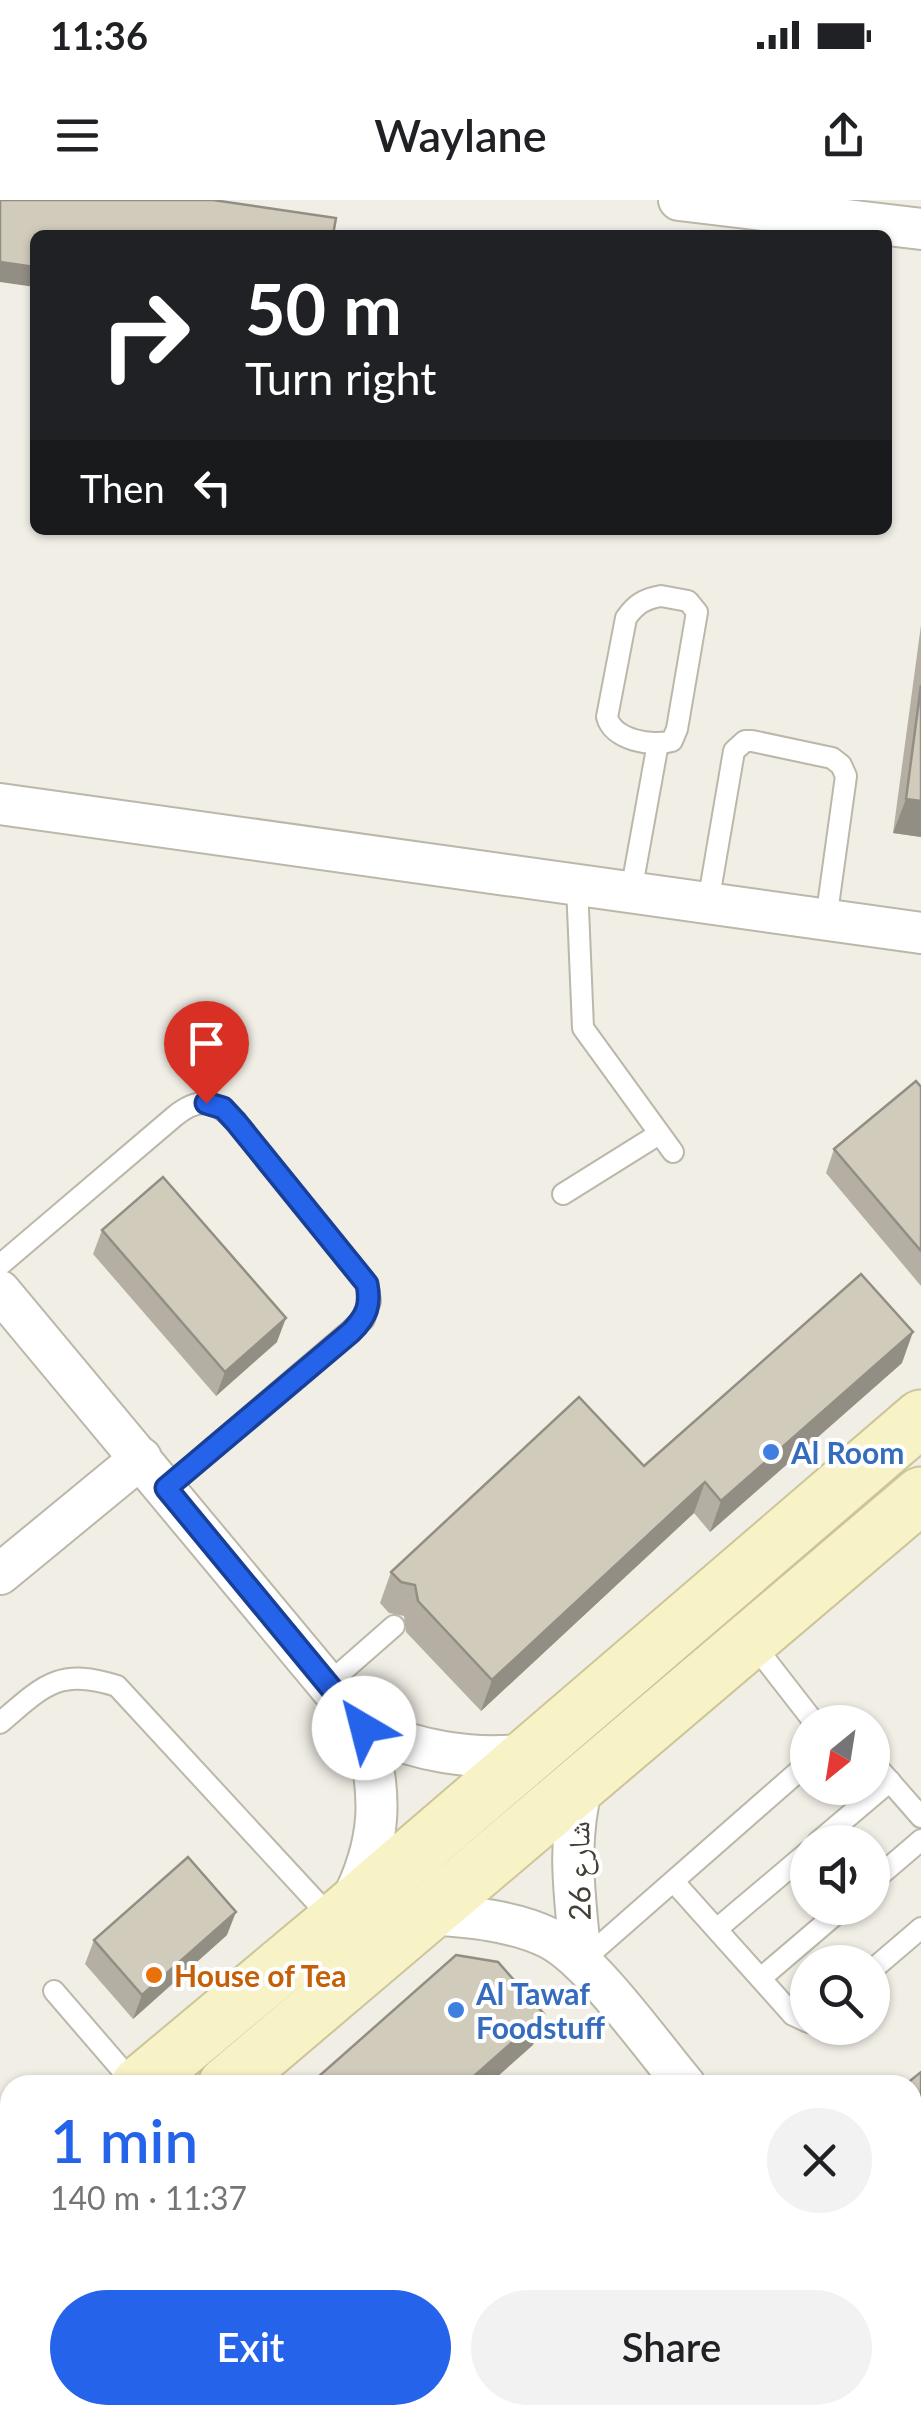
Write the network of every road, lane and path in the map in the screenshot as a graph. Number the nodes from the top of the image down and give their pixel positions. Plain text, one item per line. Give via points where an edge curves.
1 (679, 200) edge
2 (921, 229) edge
3 (658, 743) junction
4 (0, 804) edge
5 (577, 885) junction
6 (631, 892) junction
7 (708, 903) junction
8 (826, 920) junction
9 (921, 933) edge
10 (659, 1134) junction
11 (672, 1152) dead end
12 (564, 1194) dead end
13 (0, 1264) edge
14 (0, 1292) edge
15 (921, 1418) edge
16 (154, 1473) junction
17 (921, 1496) edge
18 (0, 1574) edge
19 (394, 1626) dead end
20 (750, 1640) junction
21 (329, 1683) junction
22 (801, 1705) edge
23 (0, 1723) edge
24 (364, 1728) junction
25 (530, 1754) junction
26 (790, 1779) edge
27 (582, 1780) junction
28 (890, 1781) edge
29 (862, 1805) edge
30 (921, 1817) edge
31 (838, 1825) edge
32 (921, 1840) edge
33 (790, 1867) edge
34 (890, 1867) edge
35 (674, 1882) junction
36 (428, 1914) junction
37 (340, 1916) junction
38 (823, 1925) edge
39 (718, 1928) junction
40 (921, 1928) edge
41 (890, 1955) edge
42 (581, 1962) junction
43 (761, 1978) junction
44 (54, 1991) dead end
45 (790, 2012) edge
46 (128, 2075) edge
47 (149, 2075) edge
48 (238, 2075) edge
49 (677, 2075) edge

1 - 2 street
3 - 3 lane via 676,736 697,620 688,601 661,596 634,606 626,618 607,718 614,732
3 - 6 lane
4 - 5 street
5 - 6 street
5 - 10 lane via 583,1028
6 - 7 street
7 - 8 street
7 - 8 lane via 734,750 752,741 822,754 846,776
8 - 9 street
10 - 11 lane
10 - 12 lane
13 - 16 lane via 188,1105 206,1103 236,1122 367,1284 364,1318
14 - 16 street
15 - 25 street
16 - 18 street
16 - 21 street
17 - 20 street
19 - 21 lane
20 - 22 lane
20 - 27 street
21 - 24 street
23 - 37 lane via 60,1679 89,1676 117,1686
24 - 25 street via 436,1752
24 - 37 street via 375,1765 375,1841 364,1878
25 - 37 street
26 - 35 lane
27 - 36 street
27 - 42 street, شارع 26 via 571,1852
28 - 30 lane
29 - 31 lane
32 - 34 lane
33 - 39 lane
35 - 39 lane
35 - 42 lane
36 - 42 street, شارع 26 via 510,1926 550,1939
36 - 48 street
37 - 47 street
38 - 43 lane
39 - 43 lane
40 - 41 lane
42 - 49 street, شارع 26
43 - 45 lane
44 - 46 lane

